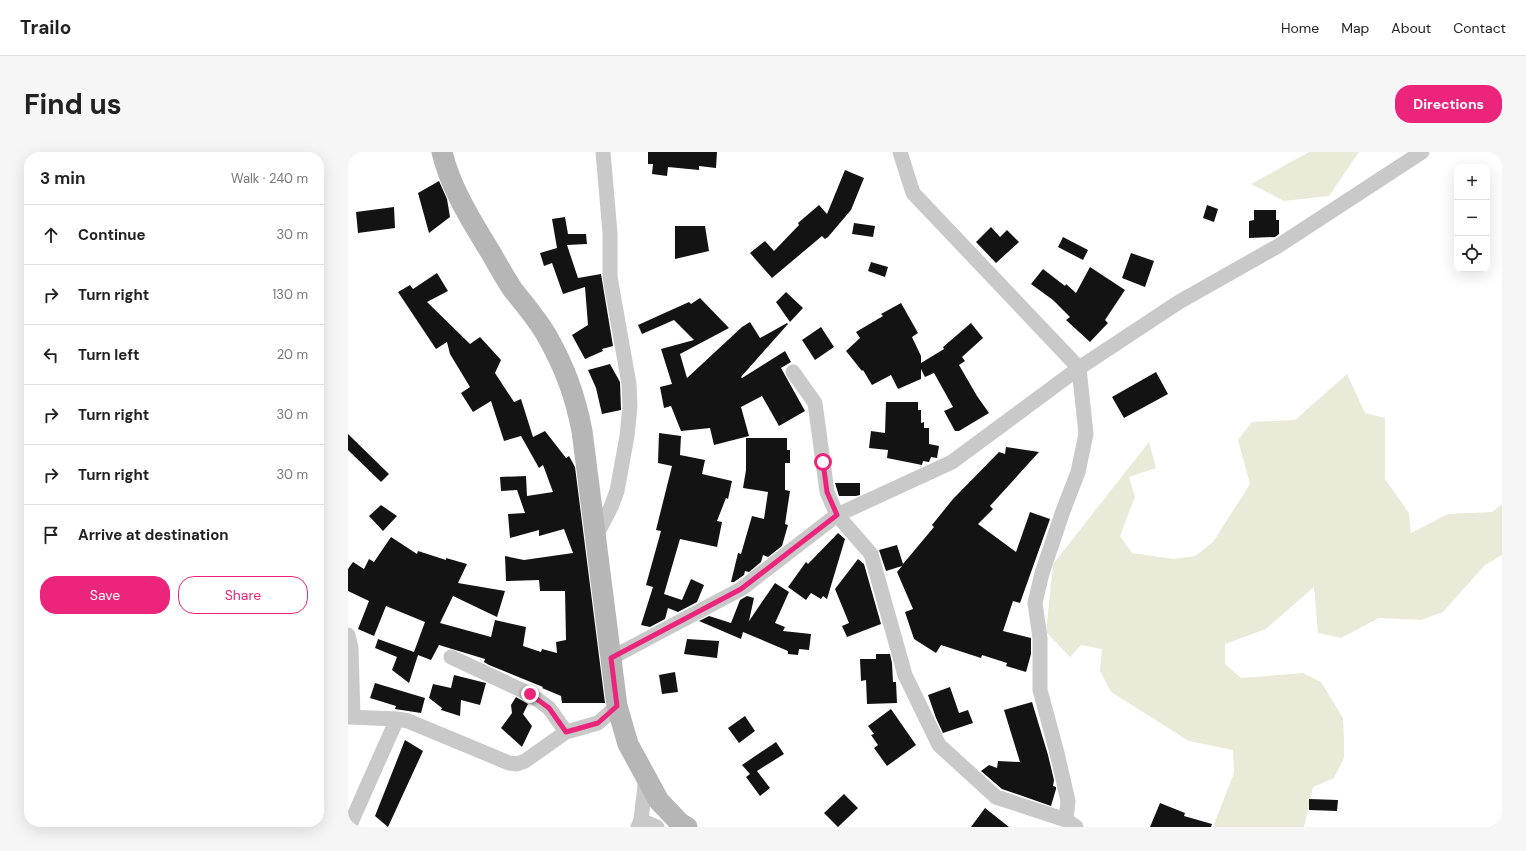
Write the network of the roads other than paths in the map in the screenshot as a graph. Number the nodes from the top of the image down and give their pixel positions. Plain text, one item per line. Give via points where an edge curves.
1 (442, 152) edge
2 (603, 152) edge
3 (900, 152) edge
4 (1422, 152) edge
5 (1079, 368) junction
6 (793, 372) dead end
7 (837, 515) junction
8 (595, 538) junction
9 (348, 635) edge
10 (451, 657) dead end
11 (611, 658) junction
12 (617, 706) junction
13 (350, 717) edge
14 (397, 719) junction
15 (566, 732) junction
16 (646, 775) junction
17 (640, 823) edge
18 (1071, 824) edge
19 (678, 826) edge
20 (349, 827) edge
21 (657, 827) edge

1 - 8 street via 450,179 478,232 512,289 541,326 565,371 576,400 582,431
2 - 8 street via 610,225 610,277 629,384 630,406 617,491
3 - 5 street via 913,193
4 - 5 street via 1278,246 1179,302
5 - 7 street via 952,462
5 - 18 street via 1086,434 1078,472 1042,573 1035,603 1040,638 1040,690 1057,753
6 - 7 street via 815,402 827,492
7 - 11 street via 741,589
7 - 18 street via 872,554 904,675 939,745 996,797
8 - 11 street
9 - 13 street via 351,648
10 - 15 street via 530,694 549,708
11 - 12 street
12 - 15 street via 598,723
12 - 16 street via 628,744
13 - 14 street
14 - 15 street via 408,721 509,764 525,761
14 - 20 street
16 - 17 street
16 - 19 street via 659,801
17 - 21 street

